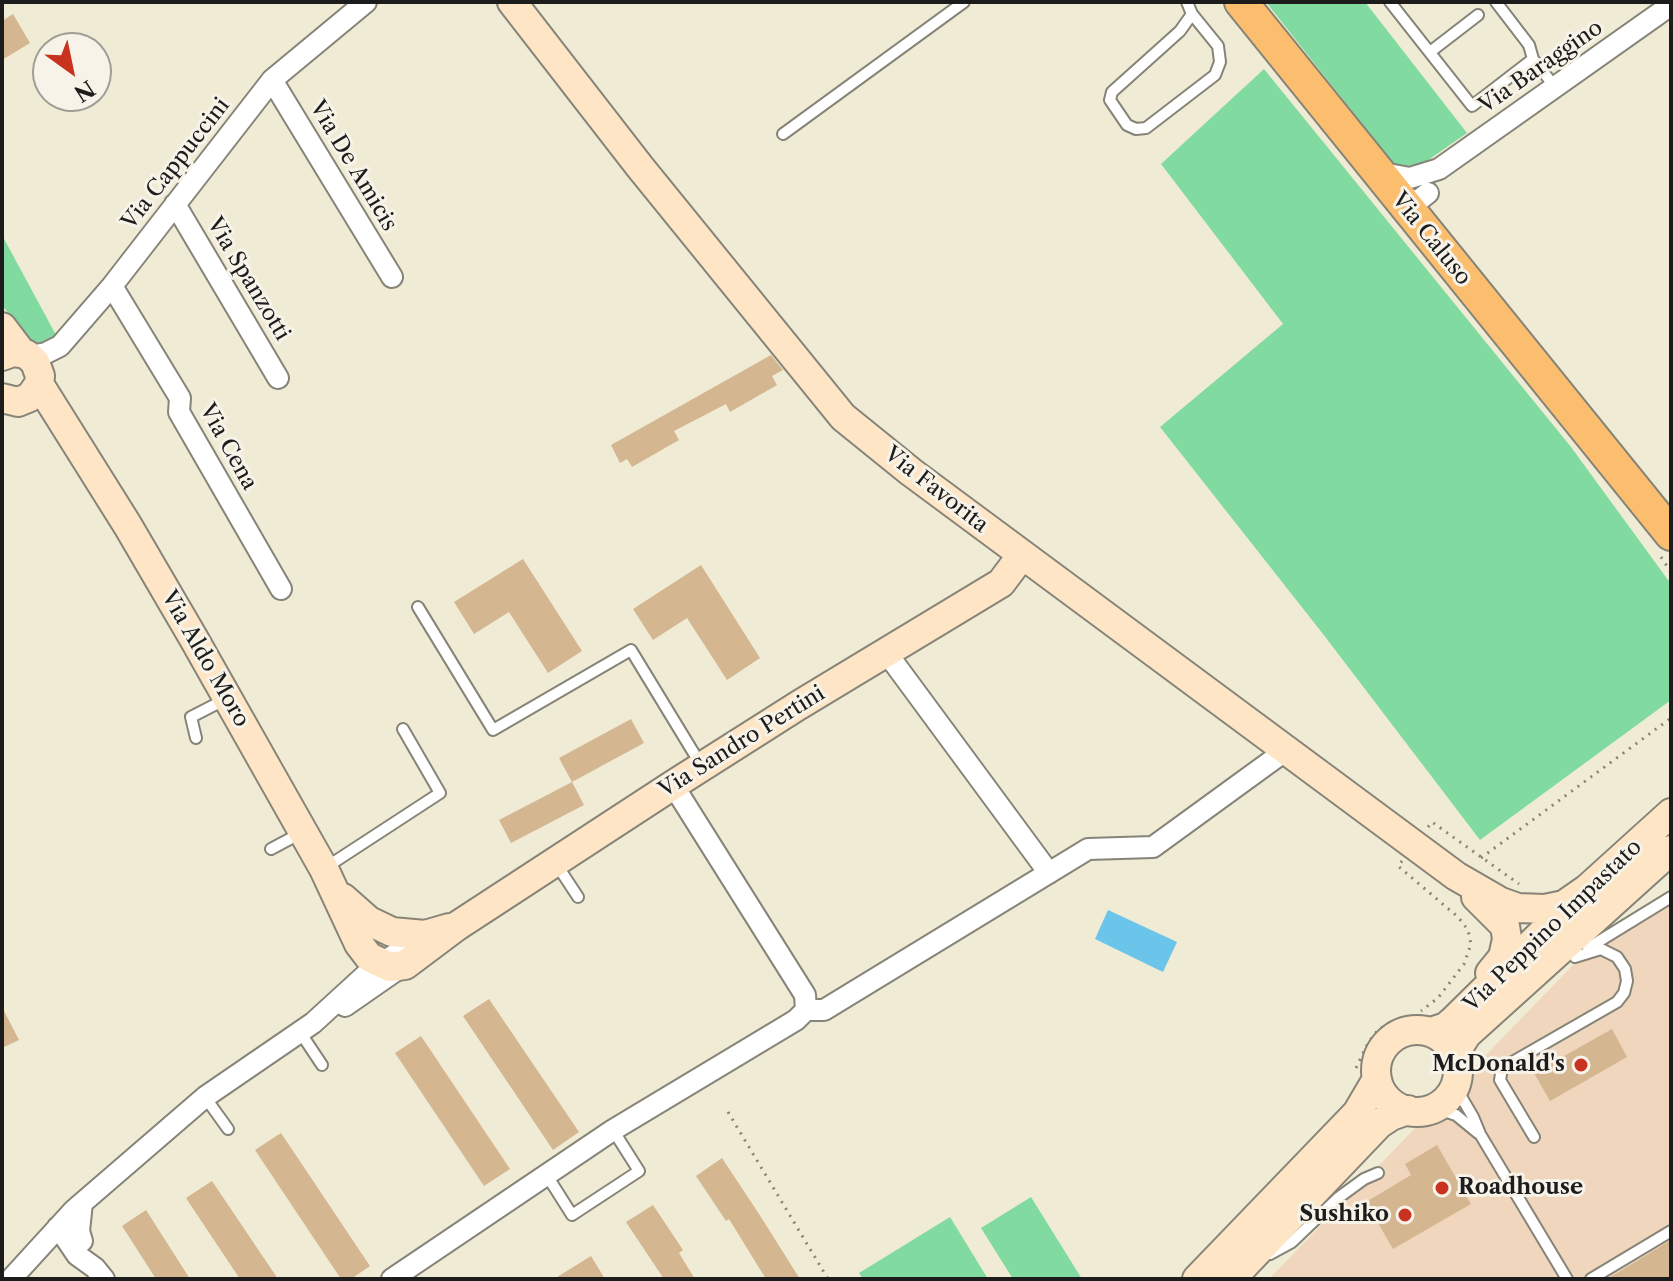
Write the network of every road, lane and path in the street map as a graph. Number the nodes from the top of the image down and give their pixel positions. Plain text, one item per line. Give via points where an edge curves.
1 (366, 2) edge
2 (512, 2) edge
3 (964, 2) edge
4 (1187, 2) edge
5 (1241, 2) edge
6 (1390, 2) edge
7 (1496, 2) edge
8 (1671, 5) edge
9 (1192, 14) junction
10 (1478, 15) dead end
11 (1430, 52) junction
12 (1533, 59) junction
13 (272, 80) junction
14 (1555, 87) junction
15 (783, 134) dead end
16 (1423, 194) junction
17 (175, 204) junction
18 (392, 277) dead end
19 (112, 286) junction
20 (2, 327) edge
21 (18, 355) edge
22 (278, 378) dead end
23 (17, 400) edge
24 (1623, 475) junction
25 (1671, 534) edge
26 (1671, 549) edge
27 (1022, 555) junction
28 (281, 589) dead end
29 (418, 607) dead end
30 (886, 652) junction
31 (227, 698) junction
32 (1671, 718) edge
33 (403, 729) dead end
34 (196, 738) dead end
35 (1285, 751) junction
36 (702, 767) junction
37 (673, 785) junction
38 (1671, 813) edge
39 (303, 831) junction
40 (1414, 845) junction
41 (271, 849) dead end
42 (1671, 850) edge
43 (1481, 858) junction
44 (554, 861) junction
45 (1049, 873) junction
46 (1456, 876) junction
47 (328, 877) junction
48 (1522, 885) dead end
49 (1587, 889) junction
50 (578, 897) dead end
51 (1671, 897) edge
52 (359, 926) junction
53 (457, 926) junction
54 (425, 935) junction
55 (1575, 957) junction
56 (388, 967) junction
57 (352, 987) junction
58 (1517, 988) junction
59 (806, 1010) junction
60 (306, 1027) junction
61 (1424, 1031) junction
62 (322, 1065) dead end
63 (1457, 1070) junction
64 (1366, 1076) junction
65 (205, 1097) junction
66 (1421, 1109) junction
67 (728, 1112) dead end
68 (228, 1129) dead end
69 (613, 1130) junction
70 (1480, 1134) junction
71 (1534, 1137) dead end
72 (1378, 1173) dead end
73 (546, 1174) junction
74 (82, 1203) junction
75 (58, 1227) junction
76 (1671, 1231) edge
77 (80, 1248) junction
78 (35, 1251) junction
79 (100, 1273) edge
80 (403, 1276) edge
81 (1234, 1276) edge
82 (11, 1279) edge
83 (828, 1279) edge
84 (1197, 1279) edge
85 (1567, 1279) edge
86 (1591, 1279) edge

1 - 13 street, Via Cappuccini
2 - 27 street, Via Favorita via 843,417
3 - 15 lane
4 - 9 lane
5 - 16 main road, Via Caluso via 1377,172
6 - 11 lane
7 - 12 lane via 1529,45
8 - 14 street, Via Baraggino
9 - 9 lane via 1112,92 1110,100 1127,125 1146,128 1215,75 1218,46
10 - 11 lane
11 - 12 lane via 1472,106
12 - 14 lane
13 - 17 street, Via Cappuccini
13 - 18 street, Via De Amicis
14 - 16 street, Via Baraggino
16 - 24 main road, Via Caluso
17 - 19 street, Via Cappuccini
17 - 22 street, Via Spanzotti
19 - 21 street, Via Cappuccini via 60,346
19 - 28 street, Via Cena via 180,398 179,412
20 - 21 street
21 - 23 street via 39,369
23 - 31 street, Via Aldo Moro via 53,417 72,436
24 - 25 main road, Via Caluso
24 - 26 main road, Via Caluso
27 - 30 street, Via Sandro Pertini via 1001,583
27 - 35 street, Via Favorita
29 - 36 lane via 493,730 631,650
30 - 36 street, Via Sandro Pertini
30 - 45 street
31 - 34 lane via 191,717
31 - 39 street, Via Aldo Moro
32 - 43 path
33 - 47 lane via 440,793
35 - 40 street, Via Favorita
35 - 45 street via 1153,847 1088,849
36 - 37 street, Via Sandro Pertini
37 - 44 street, Via Sandro Pertini
37 - 59 street via 805,995
38 - 49 street, Via Peppino Impastato
39 - 41 lane
39 - 47 street, Via Aldo Moro
40 - 43 path via 1432,822
40 - 46 street, Via Favorita
40 - 64 path via 1398,866 1458,917 1471,944 1464,964 1438,998 1418,1014 1378,1030 1360,1056
42 - 58 street, Via Peppino Impastato
43 - 48 path
44 - 50 lane
44 - 53 street, Via Sandro Pertini
45 - 59 street via 824,1010
46 - 49 street, Via Favorita via 1518,908 1564,905
46 - 61 street, Via Favorita via 1505,926 1507,939 1503,957 1443,1019
47 - 52 street, Via Aldo Moro
49 - 61 street, Via Peppino Impastato via 1453,1021
51 - 55 lane
52 - 54 street
52 - 56 street, Via Aldo Moro via 369,957
52 - 57 street
53 - 54 street
53 - 56 street, Via Sandro Pertini
54 - 56 street
55 - 58 lane
55 - 71 lane via 1601,949 1617,957 1627,981 1617,1002 1502,1068 1500,1080
56 - 57 street
56 - 60 street via 350,1004
57 - 60 street
58 - 63 street, Via Peppino Impastato via 1467,1034
59 - 69 street
60 - 62 lane
60 - 65 street
61 - 63 street via 1451,1048
61 - 64 street via 1403,1032 1390,1040
63 - 66 street via 1449,1097
63 - 70 lane via 1459,1093
64 - 66 street via 1389,1101
64 - 84 street via 1357,1113
65 - 68 lane
65 - 74 street
66 - 70 lane via 1456,1115
66 - 81 street via 1379,1124
67 - 83 path
69 - 73 street
69 - 73 lane via 639,1171 626,1180 572,1215
70 - 85 lane
72 - 81 lane via 1338,1198 1292,1242
73 - 80 street
74 - 75 street
74 - 77 street
75 - 77 street
75 - 78 street
76 - 86 lane
77 - 78 street
77 - 79 street
78 - 82 street

